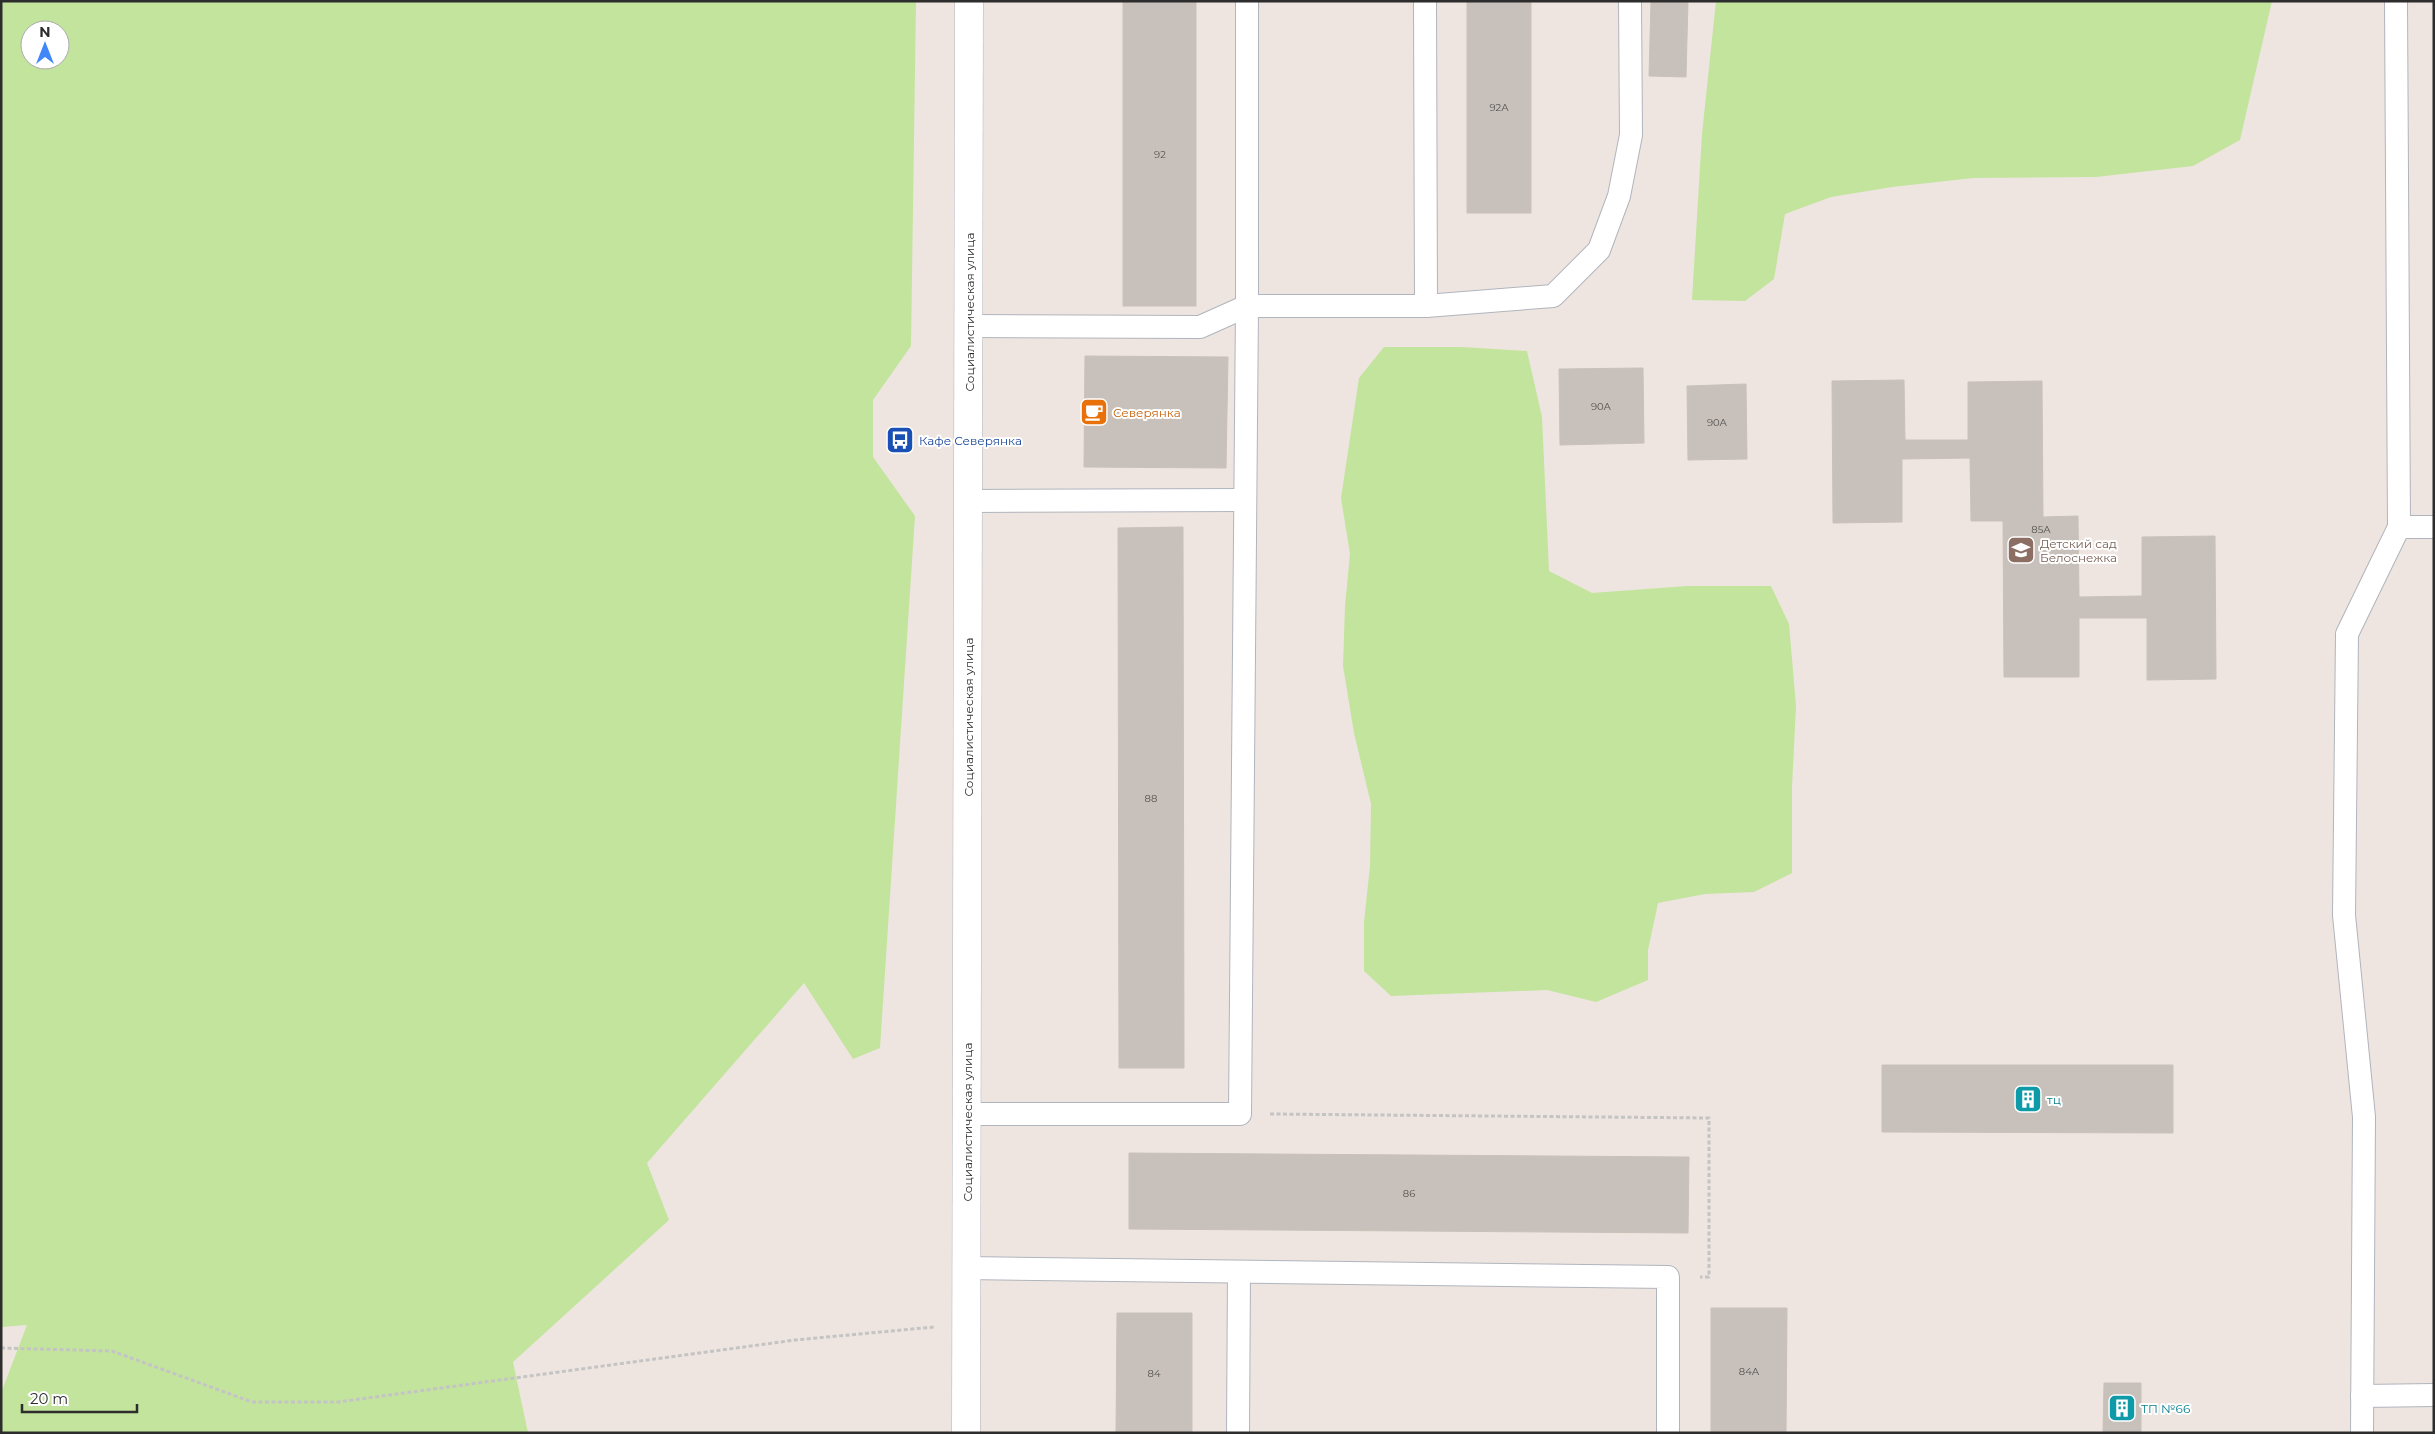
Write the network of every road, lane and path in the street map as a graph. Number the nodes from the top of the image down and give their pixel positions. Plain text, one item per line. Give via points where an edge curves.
1 (970, 1) edge
2 (1247, 1) edge
3 (1425, 1) edge
4 (1630, 1) edge
5 (2396, 1) edge
6 (1247, 306) junction
7 (1426, 306) junction
8 (969, 326) junction
9 (1245, 500) junction
10 (968, 501) junction
11 (2399, 527) junction
12 (2434, 527) edge
13 (967, 1114) junction
14 (1240, 1114) junction
15 (967, 1268) junction
16 (1239, 1272) junction
17 (1668, 1277) junction
18 (967, 1324) junction
19 (1, 1348) edge
20 (2434, 1395) edge
21 (2362, 1396) junction
22 (966, 1433) edge
23 (1238, 1433) edge
24 (1668, 1433) edge
25 (2362, 1433) edge

1 - 8 main road, Социалистическая улица
2 - 6 lane
3 - 7 lane
4 - 7 lane via 1631,135 1620,196 1599,250 1553,296
5 - 11 lane
6 - 7 lane
6 - 8 lane via 1200,327
6 - 9 lane
8 - 10 main road, Социалистическая улица
9 - 10 lane
9 - 14 lane
10 - 13 main road, Социалистическая улица
11 - 12 lane
11 - 21 lane via 2347,634 2344,915 2364,1117
13 - 14 lane
13 - 15 main road, Социалистическая улица
14 - 17 path via 1709,1118 1709,1277
15 - 16 lane
15 - 18 main road, Социалистическая улица
16 - 17 lane
16 - 23 lane
17 - 24 lane
18 - 19 path via 795,1340 338,1402 252,1402 112,1351
18 - 22 main road, Социалистическая улица
20 - 21 lane
21 - 25 lane

